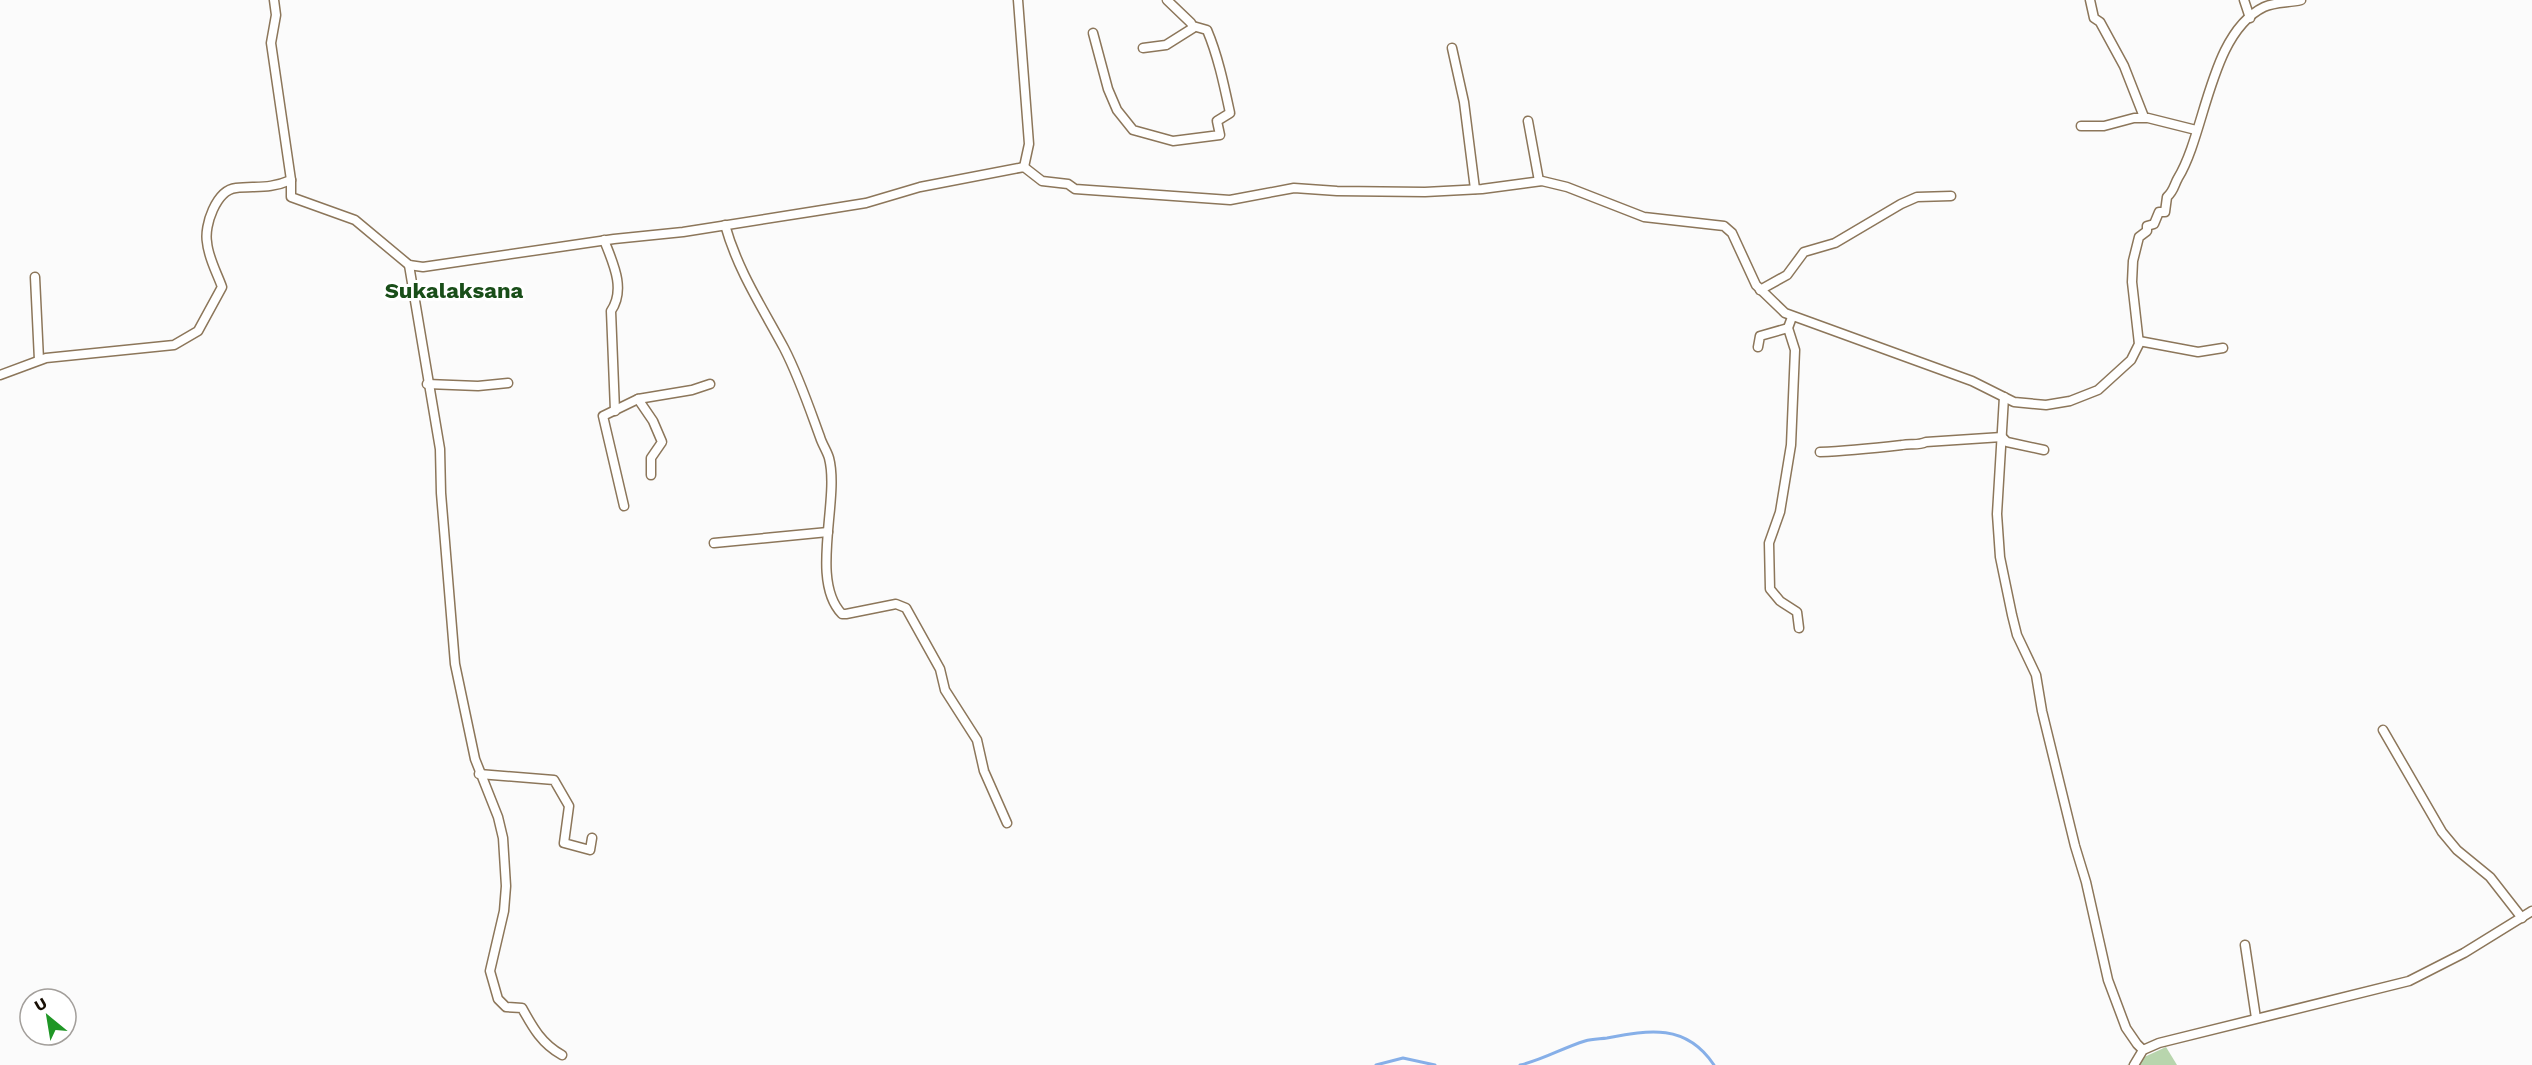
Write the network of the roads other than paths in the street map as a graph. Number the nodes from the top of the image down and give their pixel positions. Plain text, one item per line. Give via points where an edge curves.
1 (274, 0) edge
2 (1018, 0) edge
3 (1167, 0) edge
4 (2090, 0) edge
5 (2244, 0) edge
6 (2301, 0) edge
7 (2250, 18) junction
8 (1193, 26) junction
9 (1093, 33) dead end
10 (1143, 48) dead end
11 (1452, 48) dead end
12 (2141, 118) junction
13 (1528, 121) dead end
14 (2081, 126) dead end
15 (2196, 130) junction
16 (1024, 167) junction
17 (291, 180) junction
18 (1539, 181) junction
19 (1475, 189) junction
20 (1951, 196) dead end
21 (725, 225) junction
22 (604, 240) junction
23 (409, 265) junction
24 (35, 277) dead end
25 (1760, 290) junction
26 (1792, 317) junction
27 (1788, 328) junction
28 (2139, 341) junction
29 (1758, 347) dead end
30 (2223, 348) dead end
31 (39, 360) junction
32 (0, 375) edge
33 (508, 383) dead end
34 (427, 384) junction
35 (710, 384) dead end
36 (2004, 397) junction
37 (638, 399) junction
38 (615, 411) junction
39 (2002, 437) junction
40 (2044, 450) dead end
41 (1820, 452) dead end
42 (651, 475) dead end
43 (624, 506) dead end
44 (828, 532) junction
45 (714, 543) dead end
46 (1799, 628) dead end
47 (2383, 730) dead end
48 (479, 774) junction
49 (1007, 823) dead end
50 (592, 838) dead end
51 (2532, 911) edge
52 (2522, 918) junction
53 (2245, 945) dead end
54 (2256, 1018) junction
55 (2143, 1050) junction
56 (562, 1055) dead end
57 (2134, 1065) edge

1 - 17 street via 276,15 271,43
2 - 16 street via 1029,144
3 - 8 street
4 - 12 street via 2124,66
5 - 7 street
6 - 7 street via 2267,6
7 - 15 street via 2222,58
8 - 9 street via 1207,30 1210,37 1230,113 1217,121 1221,135 1173,141 1132,130 1117,110 1107,89
8 - 10 street via 1166,45
11 - 19 street via 1464,102
12 - 14 street via 2104,126
12 - 15 street
13 - 18 street
15 - 28 street via 2185,167 2167,197 2165,212 2158,212 2154,224 2147,226 2134,252 2132,282
16 - 19 street via 1042,182 1068,184 1075,189 1230,200 1294,188 1368,192
16 - 21 street via 920,187 866,203
17 - 23 street via 291,197 355,220
17 - 31 street via 276,187 233,188 218,200 209,220 206,242 222,287 198,331 174,345
18 - 19 street
18 - 25 street via 1567,187 1644,217 1724,226 1732,233
20 - 25 street via 1917,198 1901,204 1835,243 1804,252 1787,275
21 - 22 street
21 - 44 street via 743,276 785,350 829,458
22 - 23 street via 423,267
22 - 38 street via 618,279 618,300 611,311
23 - 34 street
24 - 31 street
25 - 26 street
26 - 27 street
26 - 36 street via 1972,381
27 - 29 street via 1760,336
27 - 46 street via 1795,350 1792,434 1780,512 1769,543 1770,589 1797,612
28 - 30 street via 2198,352
28 - 36 street via 2132,360 2105,385 2081,397 2046,405 2014,402
31 - 32 street
33 - 34 street
34 - 48 street via 440,449 455,664
35 - 37 street
36 - 39 street
37 - 38 street
37 - 42 street via 662,442 651,458
38 - 43 street via 603,419
39 - 40 street via 2007,442
39 - 41 street
39 - 55 street via 1997,514 2000,557 2017,635 2036,675 2108,980 2126,1028
44 - 45 street
44 - 49 street via 828,582 839,611 846,614 896,604 906,608 940,669 945,690 977,740 984,771
47 - 52 street via 2442,832 2490,877
48 - 50 street via 554,780 569,806 564,843 590,850
48 - 56 street via 498,817 505,851 504,911 490,971 493,984 498,999 506,1007 522,1008 539,1037
51 - 52 street
52 - 54 street via 2409,981
53 - 54 street
54 - 55 street
55 - 57 street

